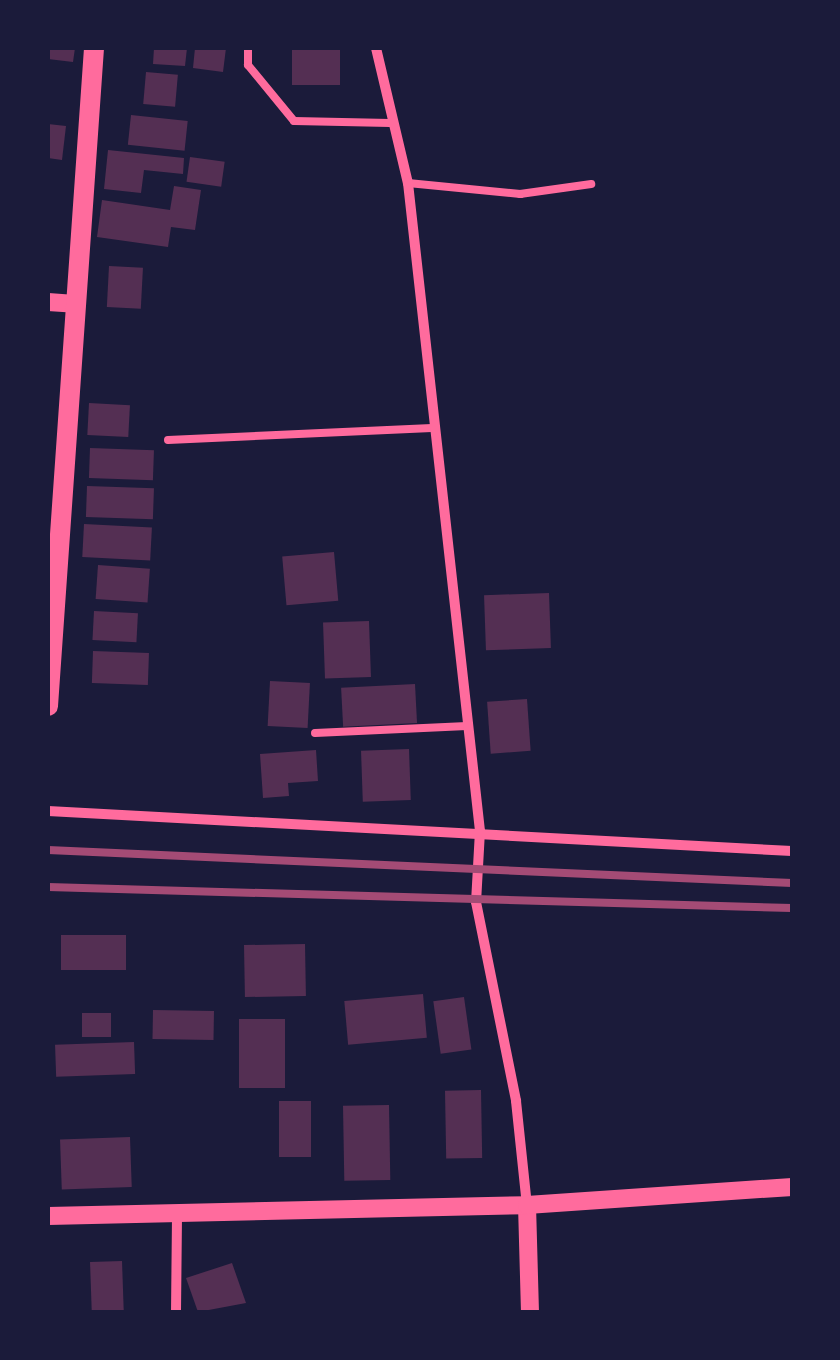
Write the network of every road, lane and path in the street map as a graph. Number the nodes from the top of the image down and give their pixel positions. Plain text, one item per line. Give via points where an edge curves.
1 (94, 48) edge
2 (248, 48) edge
3 (376, 48) edge
4 (390, 124) junction
5 (408, 183) junction
6 (591, 184) dead end
7 (48, 302) edge
8 (75, 304) junction
9 (432, 428) junction
10 (168, 440) dead end
11 (54, 510) edge
12 (48, 706) edge
13 (467, 726) junction
14 (316, 734) dead end
15 (48, 812) edge
16 (480, 830) junction
17 (792, 852) edge
18 (792, 1187) edge
19 (527, 1205) junction
20 (177, 1213) junction
21 (48, 1216) edge
22 (176, 1312) edge
23 (530, 1312) edge

1 - 8 main road
2 - 4 lane via 248,66 294,121
3 - 4 street
4 - 5 street
5 - 6 lane via 520,194
5 - 9 street
7 - 8 street
8 - 11 main road
9 - 10 lane
9 - 13 street
11 - 12 main road
13 - 14 lane
13 - 16 street
15 - 16 street
16 - 17 street
16 - 19 street via 476,902 516,1101
18 - 19 street
19 - 20 street
19 - 23 street
20 - 21 street
20 - 22 street

